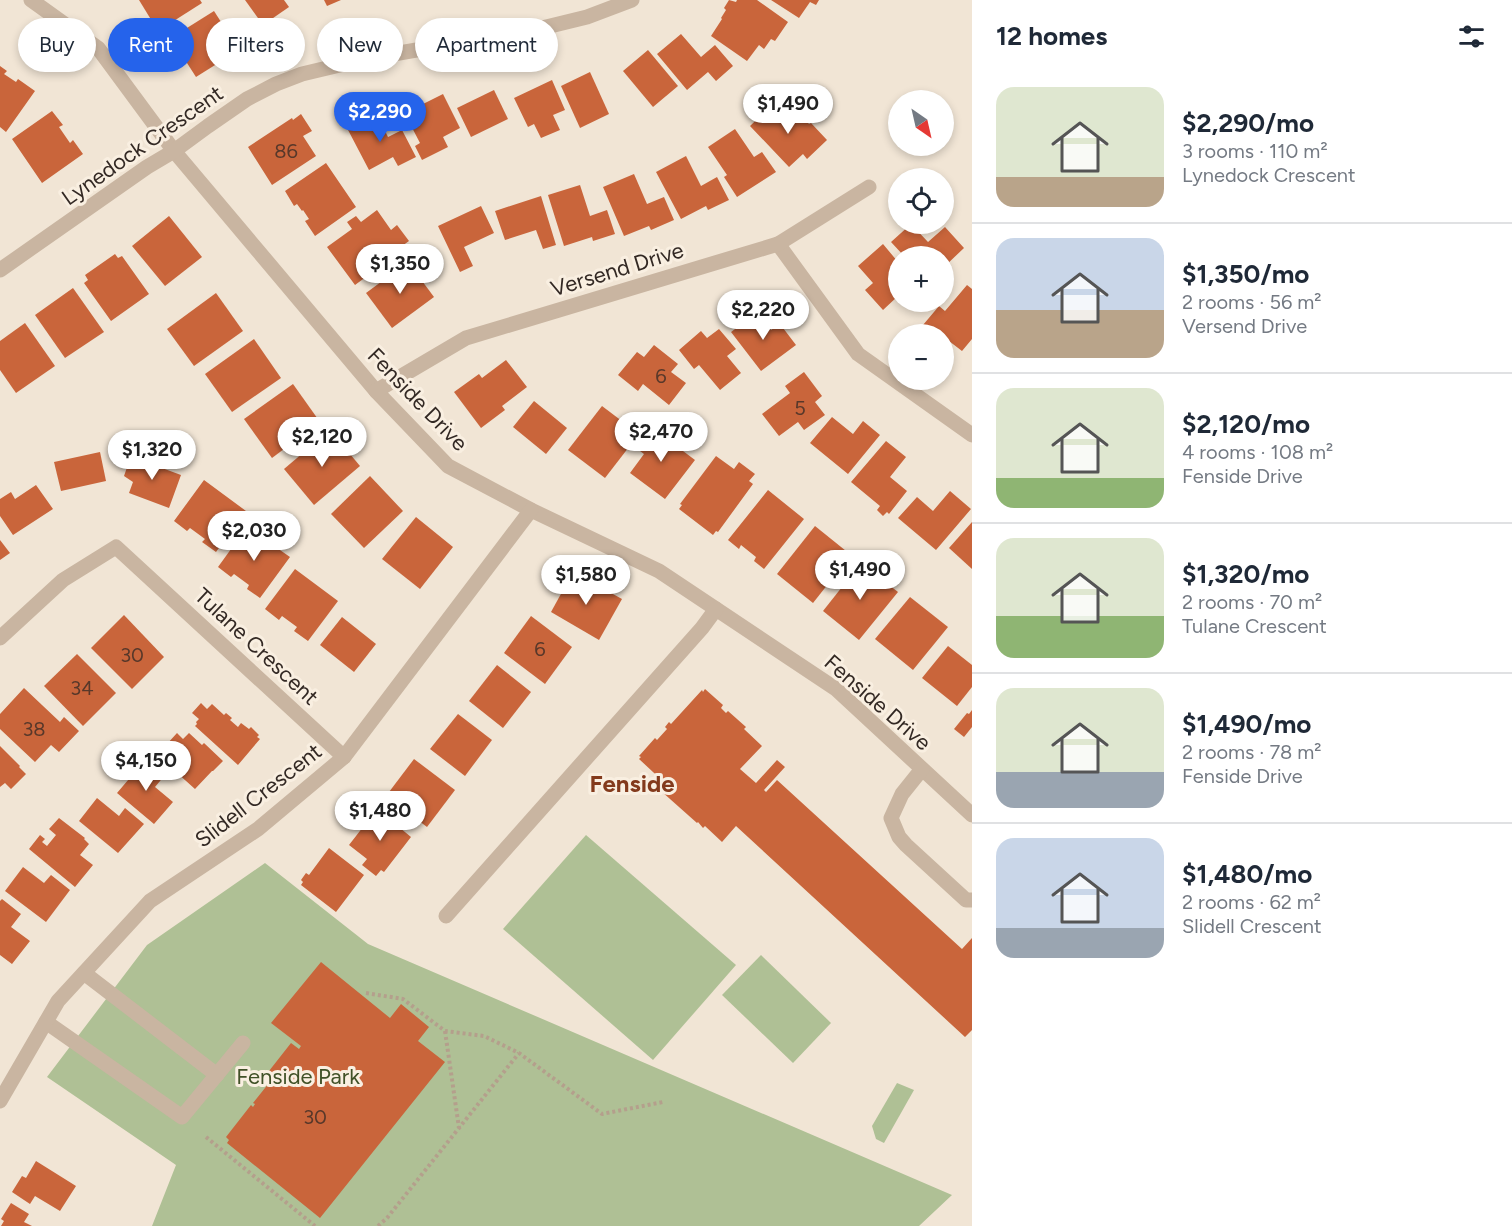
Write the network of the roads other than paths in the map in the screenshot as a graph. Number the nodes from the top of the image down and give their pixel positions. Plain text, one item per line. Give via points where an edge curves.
1 (31, 0) edge
2 (632, 0) edge
3 (174, 151) junction
4 (869, 187) dead end
5 (778, 244) junction
6 (0, 270) edge
7 (376, 391) junction
8 (972, 435) edge
9 (531, 510) junction
10 (716, 609) junction
11 (0, 638) edge
12 (344, 757) junction
13 (922, 769) junction
14 (972, 815) edge
15 (972, 900) edge
16 (446, 916) dead end
17 (84, 973) junction
18 (46, 1022) junction
19 (243, 1044) dead end
20 (217, 1075) junction
21 (0, 1101) edge

1 - 3 street, Fenside Drive via 98,48
2 - 3 street, Lynedock Crescent via 542,28 302,74 247,99
3 - 6 street, Lynedock Crescent
3 - 7 street, Fenside Drive
4 - 5 street, Versend Drive
5 - 7 street, Versend Drive via 466,338
5 - 8 street via 858,354
7 - 9 street, Fenside Drive via 448,466
9 - 10 street, Fenside Drive via 659,571
9 - 12 street, Slidell Crescent
10 - 13 street, Fenside Drive via 836,689
10 - 16 street
11 - 12 street, Tulane Crescent via 63,580 116,547
12 - 17 street, Slidell Crescent via 258,829 150,901
13 - 14 street, Fenside Drive
13 - 15 street via 902,794 891,818 906,845 966,900
17 - 18 street, Slidell Crescent via 58,1001
17 - 20 street
18 - 20 street via 182,1117
18 - 21 street, Slidell Crescent
19 - 20 street

